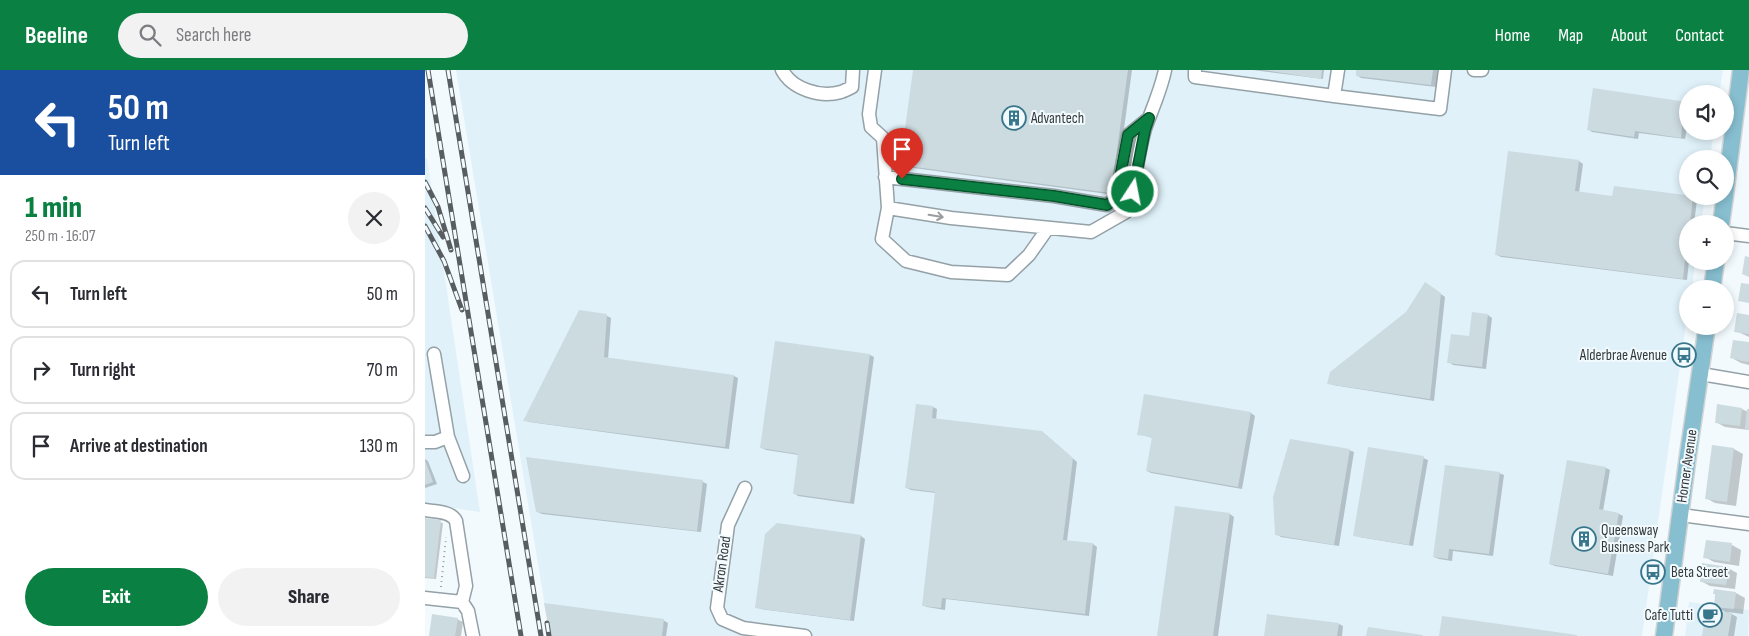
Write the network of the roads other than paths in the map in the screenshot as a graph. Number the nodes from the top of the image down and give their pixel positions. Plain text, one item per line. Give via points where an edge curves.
1 (782, 70) edge
2 (853, 70) edge
3 (875, 70) edge
4 (1165, 70) edge
5 (1195, 70) edge
6 (1338, 70) edge
7 (1445, 70) edge
8 (1474, 70) edge
9 (1482, 70) edge
10 (1741, 70) edge
11 (1744, 89) edge
12 (1334, 96) junction
13 (1149, 118) junction
14 (1733, 150) edge
15 (885, 177) junction
16 (888, 208) junction
17 (1048, 228) junction
18 (1734, 234) edge
19 (1749, 236) edge
20 (1706, 335) edge
21 (434, 354) dead end
22 (1701, 374) junction
23 (1749, 382) edge
24 (447, 437) junction
25 (425, 442) edge
26 (463, 476) dead end
27 (745, 488) dead end
28 (425, 510) edge
29 (1681, 515) junction
30 (1749, 524) edge
31 (425, 598) edge
32 (462, 602) junction
33 (473, 636) edge
34 (805, 636) edge
35 (1664, 636) edge

1 - 2 street via 801,88 821,93 841,92 852,87
3 - 15 street via 869,114 871,127 883,138
4 - 13 street
5 - 12 street via 1195,77
6 - 12 street
7 - 12 street via 1440,109
8 - 9 street
10 - 11 main road
11 - 14 main road
13 - 15 street via 1128,135 1116,198 1107,205
13 - 17 street via 1126,212 1091,232
15 - 16 street
16 -> 17 street
16 - 17 street via 882,239 907,261 951,272 1008,275 1029,255
18 - 19 street
20 - 22 main road, Horner Avenue
21 - 24 street
22 - 23 street
22 - 29 main road, Horner Avenue
24 - 25 street
24 - 26 street
27 - 34 street, Akron Road via 728,525 717,608 722,619 743,628
28 - 32 street via 449,514 456,521 466,586
29 - 30 street
29 - 35 main road, Horner Avenue
31 - 32 street
32 - 33 street via 468,611

